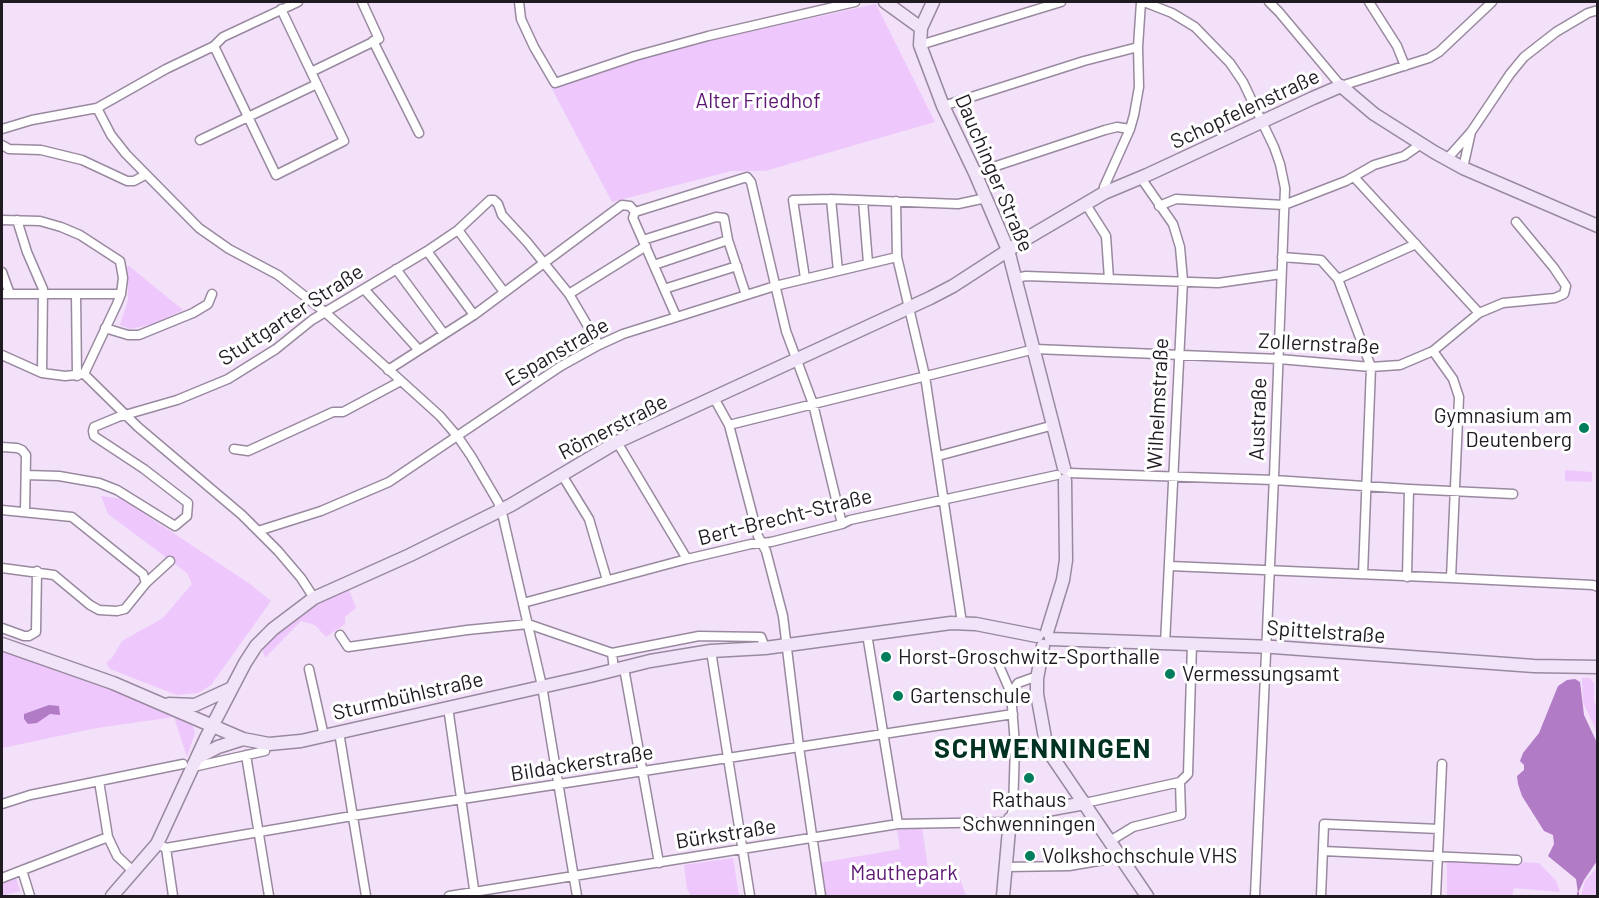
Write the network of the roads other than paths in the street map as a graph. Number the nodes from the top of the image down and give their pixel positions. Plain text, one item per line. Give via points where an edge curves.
1 (298, 2) edge
2 (362, 2) edge
3 (519, 2) edge
4 (855, 2) edge
5 (885, 2) edge
6 (933, 2) edge
7 (1061, 2) edge
8 (1143, 2) edge
9 (1269, 2) edge
10 (1369, 2) edge
11 (1492, 2) edge
12 (281, 9) junction
13 (1598, 10) edge
14 (921, 28) junction
15 (373, 41) junction
16 (920, 45) junction
17 (214, 46) junction
18 (1138, 47) junction
19 (1405, 66) junction
20 (311, 72) junction
21 (316, 84) junction
22 (1341, 86) junction
23 (942, 106) junction
24 (97, 108) junction
25 (248, 117) junction
26 (1261, 122) junction
27 (2, 129) edge
28 (1130, 129) junction
29 (1471, 132) junction
30 (419, 133) dead end
31 (200, 140) dead end
32 (1421, 144) junction
33 (2, 145) edge
34 (1447, 159) junction
35 (1463, 168) junction
36 (975, 173) junction
37 (145, 175) junction
38 (1354, 177) junction
39 (1142, 178) junction
40 (1104, 193) junction
41 (986, 198) junction
42 (831, 199) junction
43 (863, 201) junction
44 (896, 201) junction
45 (1085, 203) junction
46 (1284, 205) junction
47 (1159, 206) junction
48 (635, 212) junction
49 (2, 220) edge
50 (17, 220) junction
51 (1516, 222) dead end
52 (1598, 226) edge
53 (458, 230) junction
54 (728, 240) junction
55 (645, 243) junction
56 (1416, 244) junction
57 (1008, 250) junction
58 (427, 251) junction
59 (897, 256) junction
60 (1282, 257) junction
61 (868, 263) junction
62 (543, 264) junction
63 (654, 265) junction
64 (736, 266) junction
65 (396, 269) junction
66 (838, 270) junction
67 (2, 272) edge
68 (1281, 274) junction
69 (805, 278) junction
70 (1016, 278) junction
71 (1109, 279) junction
72 (1338, 279) junction
73 (1183, 281) junction
74 (775, 286) junction
75 (364, 289) junction
76 (664, 289) junction
77 (504, 292) junction
78 (6, 294) edge
79 (43, 294) junction
80 (76, 294) junction
81 (121, 294) junction
82 (212, 294) dead end
83 (569, 294) junction
84 (746, 295) junction
85 (910, 308) junction
86 (326, 313) junction
87 (1479, 313) junction
88 (474, 315) junction
89 (676, 316) junction
90 (105, 328) junction
91 (444, 334) junction
92 (599, 345) junction
93 (418, 349) junction
94 (1035, 349) junction
95 (1433, 351) junction
96 (2, 355) edge
97 (1179, 355) junction
98 (1279, 359) junction
99 (798, 360) junction
100 (1371, 367) junction
101 (388, 370) junction
102 (42, 373) junction
103 (80, 375) junction
104 (926, 376) junction
105 (400, 381) junction
106 (714, 398) junction
107 (813, 404) junction
108 (127, 415) junction
109 (729, 425) junction
110 (1054, 425) junction
111 (458, 437) junction
112 (617, 442) junction
113 (2, 447) edge
114 (234, 449) dead end
115 (938, 456) junction
116 (1064, 474) junction
117 (26, 475) junction
118 (562, 475) junction
119 (1173, 477) junction
120 (1274, 480) junction
121 (1366, 486) junction
122 (1409, 489) junction
123 (1455, 491) junction
124 (1513, 494) dead end
125 (944, 498) junction
126 (2, 510) edge
127 (501, 510) junction
128 (25, 512) junction
129 (842, 524) junction
130 (258, 531) junction
131 (761, 542) junction
132 (687, 559) junction
133 (170, 561) dead end
134 (1170, 566) junction
135 (2, 568) edge
136 (38, 572) junction
137 (1269, 572) junction
138 (1363, 574) junction
139 (1407, 577) junction
140 (1451, 578) junction
141 (146, 580) junction
142 (607, 580) junction
143 (1598, 587) edge
144 (314, 598) junction
145 (523, 603) junction
146 (962, 623) junction
147 (528, 624) junction
148 (2, 628) edge
149 (867, 634) junction
150 (340, 635) dead end
151 (1044, 638) junction
152 (2, 644) edge
153 (1165, 644) junction
154 (1192, 644) junction
155 (786, 645) junction
156 (1265, 647) junction
157 (765, 648) junction
158 (711, 651) junction
159 (612, 653) junction
160 (997, 662) dead end
161 (1598, 667) edge
162 (309, 669) dead end
163 (619, 669) junction
164 (1034, 678) junction
165 (542, 686) junction
166 (232, 688) junction
167 (1011, 693) junction
168 (165, 704) junction
169 (448, 707) junction
170 (1013, 714) junction
171 (213, 726) junction
172 (339, 732) junction
173 (883, 734) junction
174 (324, 736) junction
175 (243, 739) junction
176 (1015, 742) junction
177 (799, 747) junction
178 (1044, 747) junction
179 (266, 751) dead end
180 (246, 755) junction
181 (729, 758) junction
182 (191, 763) junction
183 (1442, 764) dead end
184 (644, 771) junction
185 (99, 781) junction
186 (1179, 782) junction
187 (560, 784) junction
188 (461, 799) junction
189 (1085, 803) junction
190 (2, 804) edge
191 (352, 816) junction
192 (1012, 818) junction
193 (898, 824) junction
194 (1439, 829) junction
195 (258, 833) junction
196 (108, 837) junction
197 (812, 839) junction
198 (1110, 841) junction
199 (162, 846) junction
200 (742, 850) junction
201 (1323, 851) junction
202 (1118, 853) junction
203 (1437, 857) junction
204 (1517, 860) dead end
205 (659, 863) junction
206 (1009, 867) junction
207 (22, 870) junction
208 (134, 872) junction
209 (574, 876) junction
210 (2, 878) edge
211 (475, 894) edge
212 (30, 897) edge
213 (112, 897) edge
214 (173, 897) edge
215 (269, 897) edge
216 (366, 897) edge
217 (449, 897) edge
218 (577, 897) edge
219 (750, 897) edge
220 (820, 897) edge
221 (1006, 897) edge
222 (1147, 897) edge
223 (1255, 897) edge
224 (1321, 897) edge
225 (1436, 897) edge

1 - 12 street
2 - 15 street via 379,39
3 - 4 street via 520,19 555,83 708,36
5 - 14 main road
6 - 14 main road, Dauchinger Straße
7 - 16 street
8 - 18 street
8 - 26 street, Austraße via 1172,13 1213,43 1243,82
9 - 22 street
10 - 19 street
11 - 19 street, Schopfelenstraße via 1439,52
12 - 17 street via 223,37
12 - 20 street
13 - 29 street via 1556,32 1524,57
14 - 16 main road, Dauchinger Straße
15 - 20 street
15 - 30 street
16 - 23 main road, Dauchinger Straße
17 - 24 street
17 - 25 street
18 - 23 street
18 - 28 street via 1139,87
19 - 22 street, Schopfelenstraße
20 - 21 street
21 - 25 street
21 - 25 street via 344,141 276,175
22 - 26 main road, Schopfelenstraße
22 - 32 main road via 1374,114
23 - 36 main road, Dauchinger Straße
24 - 27 street
24 - 37 street via 111,135
25 - 31 street
26 - 39 main road, Schopfelenstraße
26 - 46 street, Austraße via 1280,164
28 - 36 street via 1105,130
28 - 40 street
29 - 34 street
29 - 35 street
32 - 34 main road
32 - 38 street via 1404,156 1374,165
33 - 37 street via 82,160 127,181
34 - 35 main road
35 - 52 main road
36 - 41 main road, Dauchinger Straße
37 - 86 street via 199,228 278,275
38 - 46 street
38 - 56 street
39 - 40 main road, Schopfelenstraße
39 - 47 street, Wilhelmstraße
40 - 45 main road, Schopfelenstraße
41 - 44 street via 958,204
41 - 57 main road, Dauchinger Straße
42 - 43 street
42 - 66 street
42 - 69 street via 793,200
43 - 44 street
43 - 61 street
44 - 59 street
45 - 57 main road, Schopfelenstraße
45 - 71 street via 1106,236
46 - 47 street via 1176,199
46 - 60 street, Austraße
47 - 73 street, Wilhelmstraße via 1173,224
48 - 55 street via 633,218
48 - 62 street via 622,205
48 - 74 street via 747,177
49 - 50 street
50 - 79 street
50 - 81 street via 61,227 120,261
51 - 87 street, Zollernstraße via 1566,286 1564,294 1503,303
53 - 58 street, Stuttgarter Straße
53 - 62 street, Stuttgarter Straße via 494,200
53 - 77 street
54 - 55 street via 724,218 716,217
54 - 63 street
54 - 64 street
55 - 63 street
55 - 83 street
56 - 72 street
56 - 87 street
57 - 70 main road, Dauchinger Straße
57 - 85 main road, Römerstraße
58 - 65 street, Stuttgarter Straße
58 - 88 street
59 - 61 street, Espanstraße
59 - 85 street
60 - 68 street, Austraße
60 - 72 street via 1322,260
61 - 66 street, Espanstraße
62 - 77 street
62 - 83 street
63 - 76 street
64 - 76 street
64 - 84 street
65 - 75 street, Stuttgarter Straße
65 - 91 street
66 - 69 street, Espanstraße
67 - 78 street
68 - 73 street via 1218,283
68 - 98 street, Austraße
69 - 74 street, Espanstraße
70 - 71 street
70 - 94 main road, Dauchinger Straße
71 - 73 street
72 - 100 street
73 - 97 street, Wilhelmstraße
74 - 84 street, Espanstraße
74 - 99 street
75 - 86 street, Stuttgarter Straße
75 - 93 street
76 - 89 street
77 - 88 street
78 - 79 street
79 - 80 street
79 - 102 street
80 - 81 street
80 - 103 street
81 - 90 street
82 - 90 street via 208,304 193,313 139,335
83 - 92 street
84 - 89 street, Espanstraße
85 - 99 main road, Römerstraße
85 - 104 street
86 - 101 street
86 - 108 street, Stuttgarter Straße via 228,379
87 - 95 street, Zollernstraße
88 - 91 street
89 - 92 street, Espanstraße
90 - 103 street
91 - 93 street
92 - 111 street, Espanstraße via 561,366
93 - 101 street
94 - 97 street, Zollernstraße
94 - 104 street, Zollernstraße
94 - 110 main road, Dauchinger Straße
95 - 100 street, Zollernstraße via 1400,365
95 - 123 street via 1453,380 1459,397
96 - 102 street
97 - 98 street, Zollernstraße
97 - 119 street, Wilhelmstraße
98 - 100 street, Zollernstraße
98 - 120 street, Austraße
99 - 106 main road, Römerstraße
99 - 107 street
100 - 121 street
101 - 105 street
102 - 103 street
103 - 108 street
104 - 107 street, Zollernstraße
104 - 115 street
105 - 111 street
105 - 114 street via 343,412 333,412 248,451
106 - 109 street
106 - 112 main road, Römerstraße
107 - 109 street, Zollernstraße
107 - 129 street
108 - 117 street, Stuttgarter Straße via 94,427 94,436 188,503 187,516 175,526 99,483
108 - 130 street
109 - 131 street
110 - 115 street
110 - 116 main road, Dauchinger Straße
111 - 127 street
111 - 130 street, Espanstraße via 389,482
112 - 118 main road, Römerstraße
112 - 132 street
113 - 117 street via 25,452
115 - 125 street
116 - 119 street, Bert-Brecht-Straße
116 - 125 street, Bert-Brecht-Straße
116 - 151 main road, Dauchinger Straße via 1066,560
117 - 128 street
118 - 127 main road, Römerstraße
118 - 142 street via 589,519
119 - 120 street, Bert-Brecht-Straße
119 - 134 street, Wilhelmstraße
120 - 121 street, Bert-Brecht-Straße
120 - 137 street, Austraße
121 - 122 street, Bert-Brecht-Straße
121 - 138 street
122 - 123 street, Bert-Brecht-Straße
122 - 139 street
123 - 124 street, Bert-Brecht-Straße
123 - 140 street
125 - 129 street, Bert-Brecht-Straße
125 - 146 street
126 - 128 street
127 - 144 main road, Römerstraße
127 - 145 street
128 - 141 street via 77,520
129 - 131 street, Bert-Brecht-Straße
130 - 144 street
131 - 132 street, Bert-Brecht-Straße
131 - 155 street via 783,616
132 - 142 street, Bert-Brecht-Straße
133 - 141 street
134 - 137 street
134 - 153 street, Wilhelmstraße
135 - 136 street
136 - 141 street via 54,575 99,610 125,609
136 - 148 street via 36,632 24,636
137 - 138 street
137 - 156 street, Austraße
138 - 139 street
139 - 140 street
140 - 143 street
142 - 145 street, Bert-Brecht-Straße
144 - 166 main road, Römerstraße via 256,646
145 - 147 street
146 - 149 main road, Sturmbühlstraße
146 - 151 main road, Sturmbühlstraße
147 - 150 street via 348,647
147 - 159 street
147 - 165 street
149 - 155 main road, Sturmbühlstraße
149 - 173 street
151 - 153 main road, Spittelstraße
151 - 164 main road, Dauchinger Straße
152 - 168 main road, Sturmbühlstraße
153 - 154 main road, Spittelstraße
154 - 156 main road, Spittelstraße
154 - 186 street via 1188,774
155 - 157 main road, Sturmbühlstraße
155 - 177 street
156 - 161 main road, Spittelstraße
156 - 223 street, Austraße
157 - 158 main road, Sturmbühlstraße
157 - 159 street via 761,637 699,636
158 - 163 main road, Sturmbühlstraße
158 - 181 street
159 - 163 street
160 - 167 street
162 - 174 street
163 - 165 main road, Sturmbühlstraße
163 - 184 street
164 - 167 street via 1018,683
164 - 178 main road, Dauchinger Straße
165 - 169 main road, Sturmbühlstraße
165 - 187 street
166 - 168 main road via 195,705
166 - 171 main road, Römerstraße
167 - 170 street
168 - 171 main road, Sturmbühlstraße
169 - 172 main road, Sturmbühlstraße
169 - 188 street
170 - 173 street, Bildackerstraße
170 - 176 street
171 - 175 main road, Sturmbühlstraße
171 - 182 main road, Römerstraße
172 - 174 main road, Sturmbühlstraße
172 - 191 street
173 - 177 street, Bildackerstraße
173 - 193 street
174 - 175 main road, Sturmbühlstraße via 269,744
175 - 182 main road via 218,747
176 - 178 street
176 - 192 street
177 - 181 street, Bildackerstraße
177 - 197 street
178 - 189 main road
179 - 180 street
180 - 182 street
180 - 195 street
181 - 184 street, Bildackerstraße
181 - 200 street
182 - 185 street
182 - 199 main road, Römerstraße
183 - 194 street
184 - 187 street, Bildackerstraße
184 - 205 street
185 - 190 street
185 - 196 street
186 - 189 street
186 - 198 street via 1181,815 1133,827
187 - 188 street, Bildackerstraße
187 - 209 street
188 - 191 street, Bildackerstraße
188 - 211 street
189 - 192 main road
189 - 198 main road
191 - 195 street, Bildackerstraße
191 - 216 street
192 - 193 street, Bürkstraße via 1005,822
192 - 206 main road
193 - 197 street, Bürkstraße
194 - 201 street via 1324,824
194 - 203 street
195 - 199 street, Bildackerstraße
195 - 215 street
196 - 207 street
196 - 208 street via 117,856
197 - 200 street, Bürkstraße
197 - 220 street
198 - 202 main road
199 - 208 main road, Römerstraße
199 - 214 street
200 - 205 street, Bürkstraße
200 - 219 street
201 - 203 street
201 - 224 street
202 - 206 street via 1069,866
202 - 222 main road
203 - 204 street
203 - 225 street
205 - 209 street, Bürkstraße
206 - 221 main road
207 - 210 street
207 - 212 street
208 - 213 main road, Römerstraße
209 - 211 street, Bürkstraße
209 - 218 street
211 - 217 street, Bürkstraße

